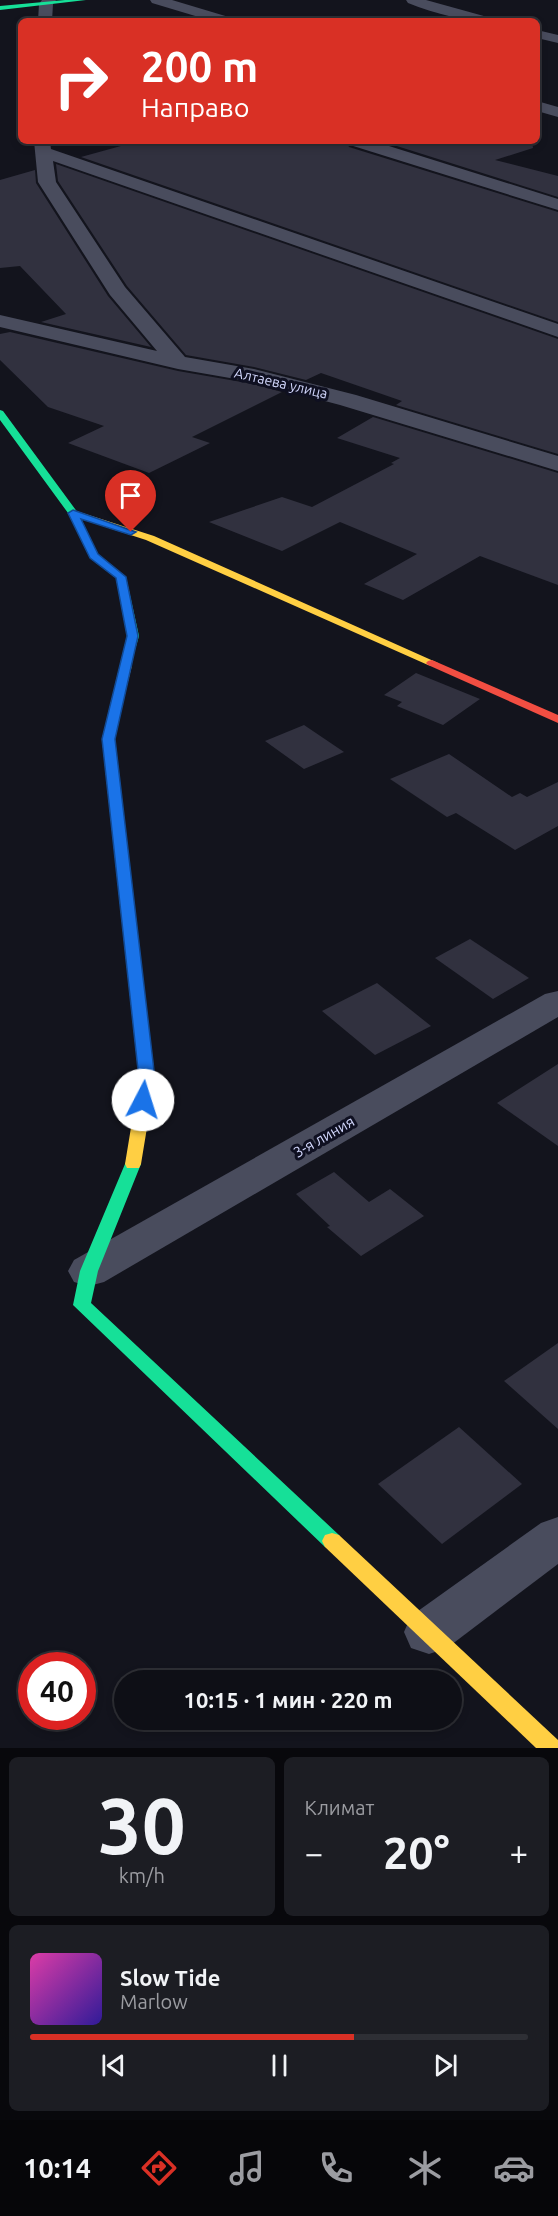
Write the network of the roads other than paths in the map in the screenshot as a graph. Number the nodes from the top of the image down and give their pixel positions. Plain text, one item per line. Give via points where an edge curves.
1 (83, 0) edge
2 (157, 0) edge
3 (413, 0) edge
4 (47, 2) edge
5 (0, 9) edge
6 (45, 18) edge
7 (217, 18) edge
8 (474, 18) edge
9 (540, 35) edge
10 (558, 39) edge
11 (540, 107) edge
12 (558, 112) edge
13 (366, 144) edge
14 (42, 146) edge
15 (558, 204) edge
16 (0, 321) edge
17 (558, 331) edge
18 (178, 362) junction
19 (0, 413) edge
20 (8, 433) edge
21 (558, 464) edge
22 (73, 513) junction
23 (558, 719) edge
24 (558, 1002) edge
25 (89, 1271) junction
26 (558, 1537) edge
27 (429, 1632) junction
28 (551, 1748) edge

1 - 4 street
2 - 7 street
3 - 8 street
4 - 5 street
4 - 6 street
9 - 10 street
11 - 12 street
13 - 15 street
14 - 17 street
14 - 18 street via 47,182 111,282
16 - 18 street, Алтаева улица
18 - 21 street, Алтаева улица via 254,376 380,408
19 - 20 street
20 - 22 street
22 - 23 street via 150,538
22 - 25 street via 94,556 121,577 132,636 108,739 147,1079 133,1163
24 - 25 street, 3-я линия
25 - 27 street via 82,1305
26 - 27 street
27 - 28 street

